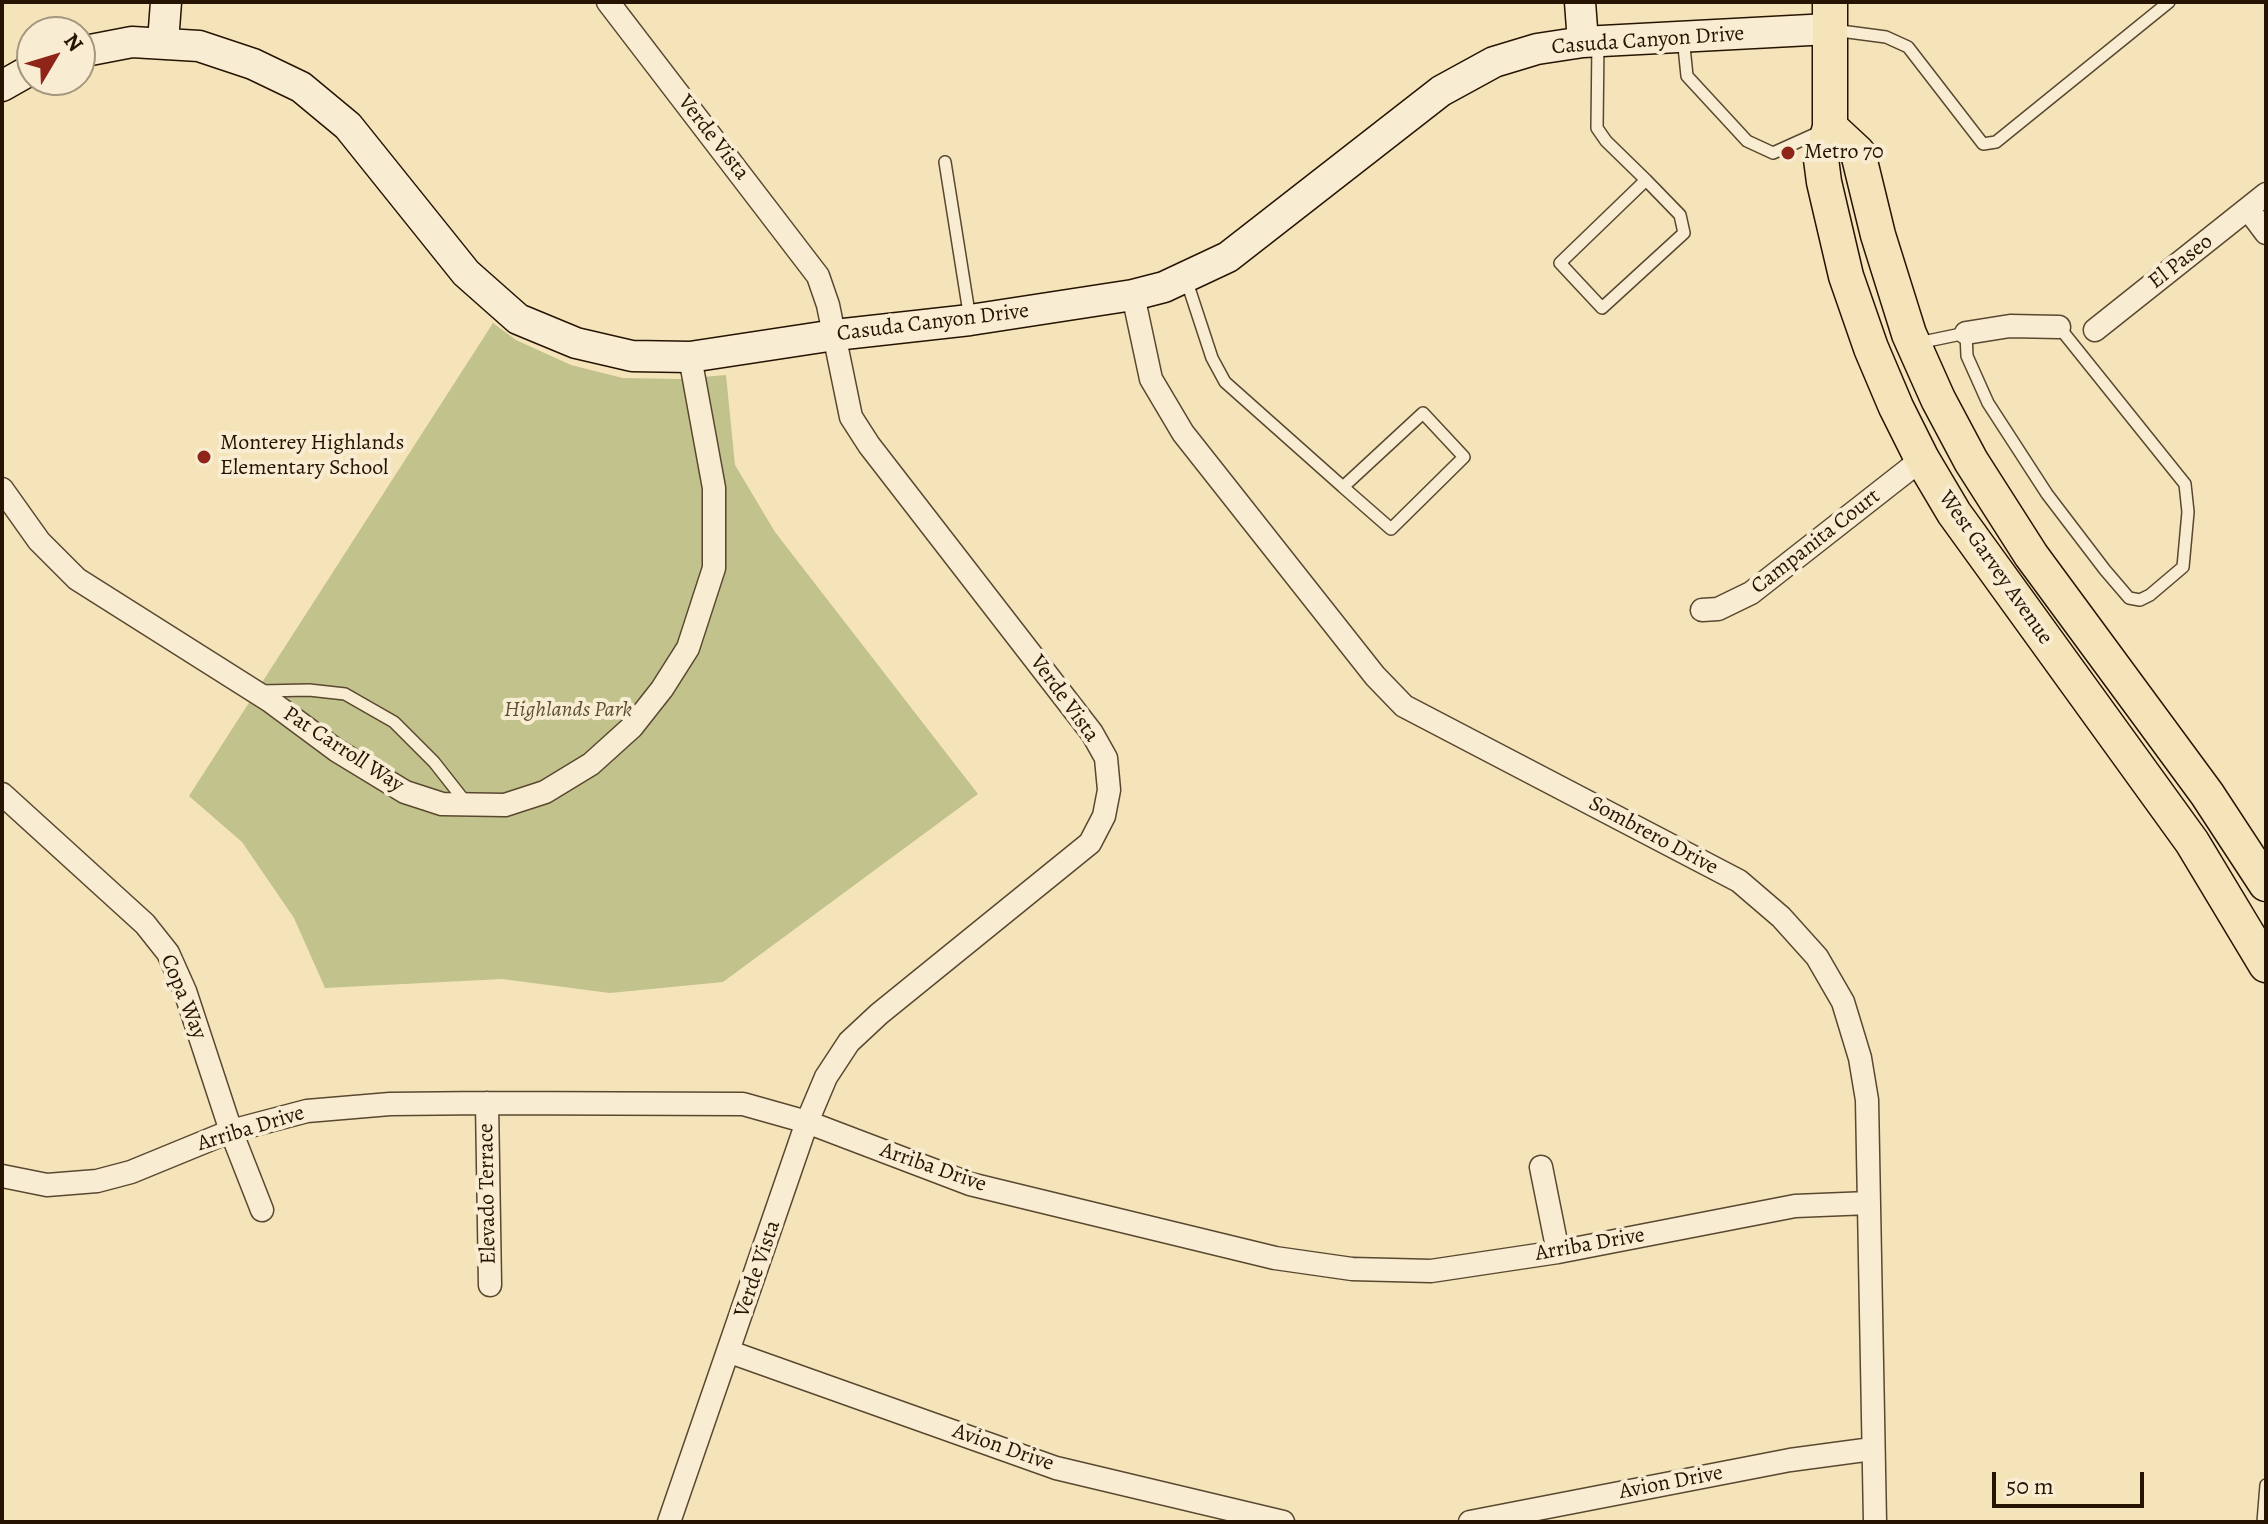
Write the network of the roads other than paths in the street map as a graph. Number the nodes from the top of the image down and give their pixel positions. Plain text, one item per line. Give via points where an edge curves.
1 (166, 2) edge
2 (608, 2) edge
3 (1580, 2) edge
4 (2169, 2) edge
5 (1830, 16) edge
6 (1683, 37) junction
7 (163, 42) junction
8 (1591, 42) junction
9 (96, 49) edge
10 (1830, 127) junction
11 (945, 162) dead end
12 (1646, 180) junction
13 (2266, 194) edge
14 (2248, 209) junction
15 (2266, 233) edge
16 (1186, 278) junction
17 (1133, 295) junction
18 (970, 320) junction
19 (2059, 327) joint
20 (2095, 330) dead end
21 (1966, 333) junction
22 (835, 335) junction
23 (1913, 344) junction
24 (690, 357) junction
25 (1922, 459) junction
26 (1343, 487) junction
27 (2, 489) edge
28 (1702, 610) dead end
29 (255, 691) junction
30 (2, 794) edge
31 (467, 805) junction
32 (2266, 884) edge
33 (2266, 965) edge
34 (487, 1103) junction
35 (807, 1122) junction
36 (231, 1131) junction
37 (1541, 1167) dead end
38 (2, 1176) edge
39 (1869, 1203) junction
40 (262, 1210) dead end
41 (1558, 1252) junction
42 (490, 1285) dead end
43 (730, 1352) junction
44 (1872, 1449) junction
45 (2266, 1485) edge
46 (1225, 1515) edge
47 (1536, 1516) edge
48 (669, 1522) edge
49 (1283, 1522) edge
50 (1470, 1522) edge
51 (1875, 1522) edge
52 (2263, 1522) edge

1 - 7 street
2 - 22 street, Verde Vista via 818,276
3 - 8 street
4 - 5 lane via 1996,142 1983,144 1908,47
5 - 6 street, Casuda Canyon Drive
5 - 10 main road, West Garvey Avenue
6 - 8 street, Casuda Canyon Drive
6 - 10 lane via 1687,76 1747,141 1773,153
7 - 9 street, Casuda Canyon Drive
7 - 24 street, Casuda Canyon Drive via 213,50 301,87 348,126 466,273 518,319 576,343 632,356
8 - 12 lane via 1597,128
8 - 16 street, Casuda Canyon Drive via 1537,49 1494,62 1441,91 1259,236
10 - 23 main road, West Garvey Avenue via 1858,153 1886,266
10 - 25 main road, West Garvey Avenue via 1821,159 1846,276 1880,370
11 - 18 lane
12 - 12 lane via 1680,215 1684,233 1602,308 1560,263
13 - 14 street, El Paseo
14 - 15 street
14 - 20 street, El Paseo
16 - 17 street, Casuda Canyon Drive
16 - 26 lane via 1225,382
17 - 18 street, Casuda Canyon Drive
17 - 39 street, Sombrero Drive via 1151,379 1183,433 1404,706 1739,881 1817,957 1843,1002 1860,1058 1867,1100
18 - 22 street, Casuda Canyon Drive
19 - 21 street via 2010,326
19 - 21 lane via 2185,484 2183,567 2140,600 2129,598 2113,580 2047,494 1988,403 1967,356
21 - 23 lane
22 - 24 street, Casuda Canyon Drive
22 - 35 street, Verde Vista via 851,417 1092,733 1106,758 1109,790 1104,816 1090,843 849,1042 826,1077
23 - 32 main road, West Garvey Avenue via 1955,432 2002,512
24 - 31 street, Pat Carroll Way via 714,488 714,568 688,648 632,727 591,764 545,792 505,805
25 - 28 street, Campanita Court via 1751,593 1718,609
25 - 33 main road, West Garvey Avenue via 1971,538 2192,842
26 - 26 lane via 1423,413 1464,457 1391,529
27 - 29 street, Pat Carroll Way via 39,541 77,579
29 - 31 street, Pat Carroll Way via 405,792 442,804
29 - 31 lane via 345,694 394,722
30 - 36 street, Copa Way via 145,924 168,953
34 - 35 street, Arriba Drive via 743,1104
34 - 36 street, Arriba Drive via 307,1111
34 - 42 street, Elevado Terrace
35 - 41 street, Arriba Drive via 970,1184 1275,1258 1352,1269 1431,1271
35 - 43 street, Verde Vista
36 - 38 street, Arriba Drive via 97,1181 47,1185
36 - 40 street, Copa Way
37 - 41 street
39 - 41 street, Arriba Drive via 1795,1206
39 - 44 street, Sombrero Drive
43 - 46 street, Avion Drive via 1056,1468
43 - 48 street, Verde Vista
44 - 47 street, Avion Drive via 1790,1460
44 - 51 street, Sombrero Drive
45 - 52 lane
46 - 49 street, Avion Drive
47 - 50 street, Avion Drive

